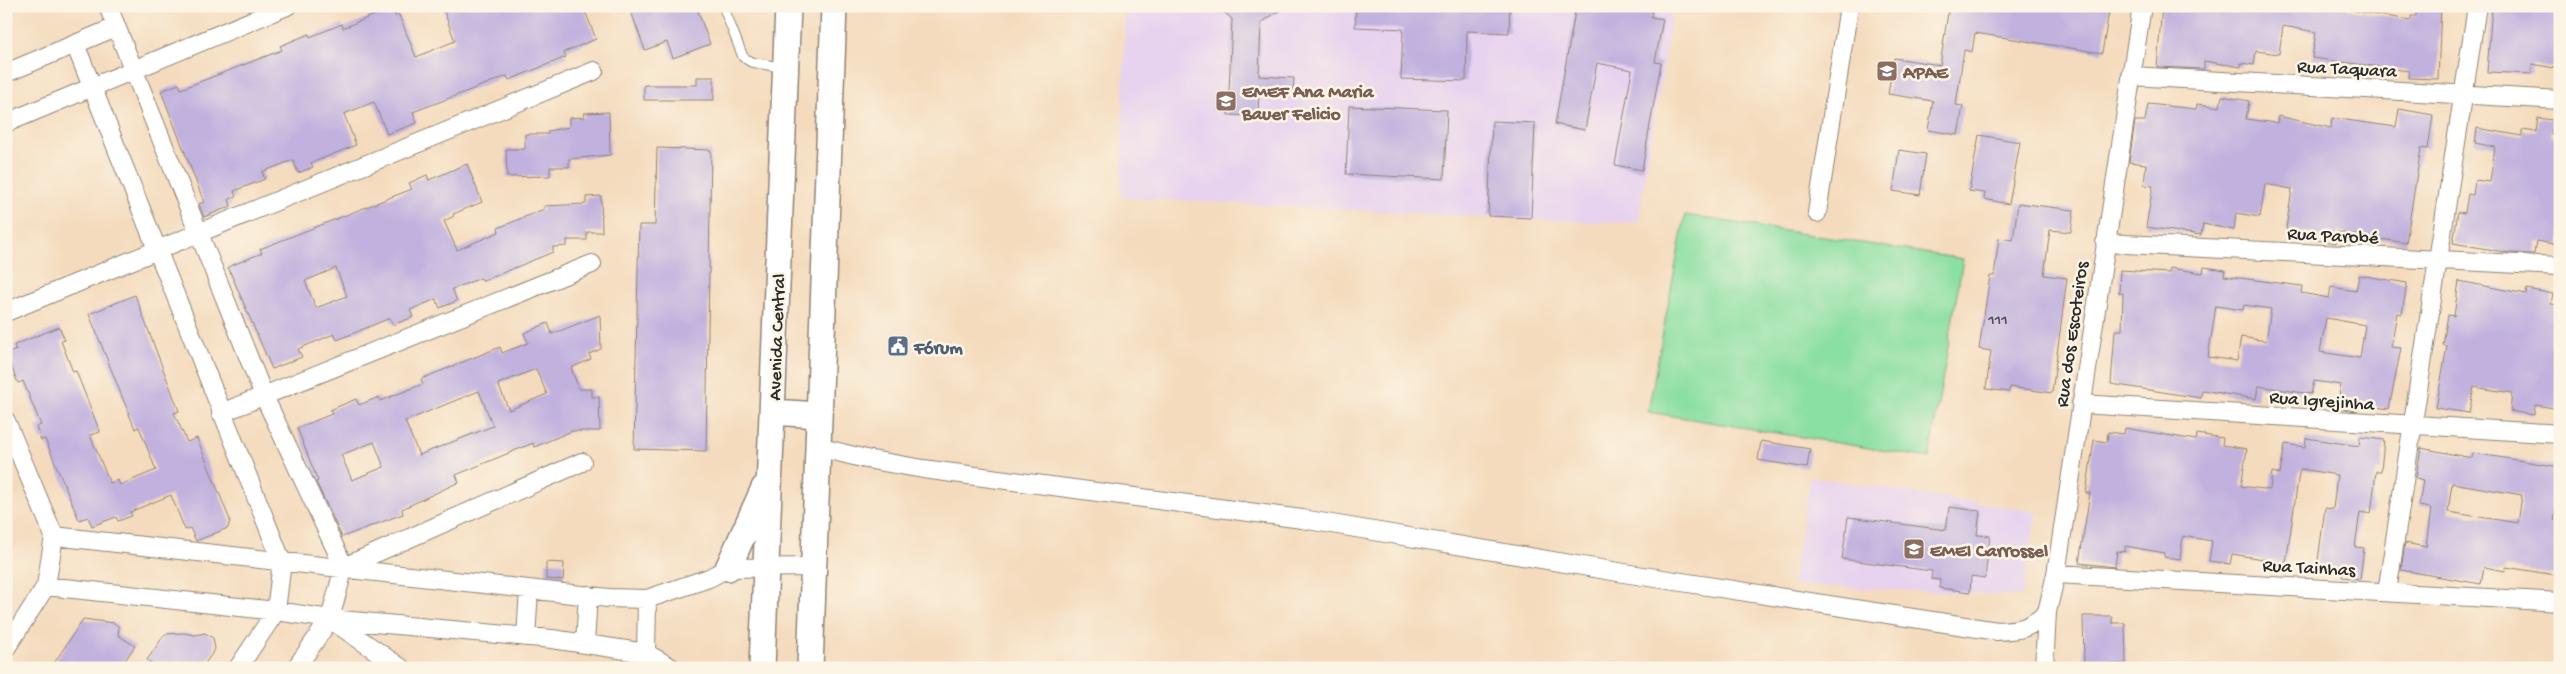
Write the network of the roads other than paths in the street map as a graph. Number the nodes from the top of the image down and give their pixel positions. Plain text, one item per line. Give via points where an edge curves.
1 (108, 6) edge
2 (287, 6) edge
3 (724, 6) edge
4 (788, 6) edge
5 (834, 6) edge
6 (1849, 6) edge
7 (2142, 6) edge
8 (2477, 6) edge
9 (116, 27) junction
10 (75, 44) junction
11 (785, 68) junction
12 (133, 70) junction
13 (594, 71) dead end
14 (6, 73) edge
15 (2132, 76) junction
16 (92, 86) junction
17 (2464, 95) junction
18 (2560, 100) edge
19 (6, 123) edge
20 (1817, 213) dead end
21 (199, 233) junction
22 (2105, 243) junction
23 (157, 251) junction
24 (2437, 260) junction
25 (592, 264) dead end
26 (2560, 266) edge
27 (6, 312) edge
28 (264, 396) junction
29 (2081, 404) junction
30 (772, 412) junction
31 (221, 413) junction
32 (819, 415) junction
33 (6, 421) edge
34 (2412, 426) junction
35 (2560, 434) edge
36 (818, 448) junction
37 (582, 462) dead end
38 (770, 476) junction
39 (54, 536) junction
40 (282, 562) junction
41 (766, 566) junction
42 (344, 567) junction
43 (814, 567) junction
44 (728, 568) junction
45 (2056, 574) junction
46 (46, 586) junction
47 (529, 589) junction
48 (2387, 592) junction
49 (588, 595) junction
50 (647, 599) junction
51 (2560, 602) edge
52 (276, 611) junction
53 (2047, 612) junction
54 (330, 619) junction
55 (526, 637) junction
56 (585, 644) junction
57 (6, 648) edge
58 (646, 653) junction
59 (238, 668) edge
60 (296, 668) edge
61 (401, 668) edge
62 (672, 668) edge
63 (762, 668) edge
64 (810, 668) edge
65 (2044, 668) edge

1 - 9 street
2 - 12 street
3 - 11 lane via 743,57 751,62
4 - 11 main road, Avenida Central
5 - 32 main road
6 - 20 street
7 - 15 street, Rua dos Escoteiros
8 - 17 street
9 - 10 street
9 - 12 street
10 - 14 street
10 - 16 street
11 - 30 main road, Avenida Central
12 - 16 street
12 - 21 street
13 - 21 street
15 - 17 street, Rua Taquara
15 - 22 street, Rua dos Escoteiros
16 - 19 street
16 - 23 street
17 - 18 street, Rua Taquara
17 - 24 street
21 - 23 street
21 - 28 street
22 - 24 street, Rua Parobé
22 - 29 street, Rua dos Escoteiros
23 - 27 street
23 - 31 street
24 - 26 street, Rua Parobé
24 - 34 street
25 - 28 street
28 - 31 street
28 - 42 street
29 - 34 street, Rua Igrejinha
29 - 45 street, Rua dos Escoteiros
30 - 32 main road
30 - 38 main road, Avenida Central
31 - 40 street
32 - 36 main road
33 - 39 street
34 - 35 street, Rua Igrejinha
34 - 48 street
36 - 43 main road
36 - 53 street via 923,469 1302,519 1997,631 2018,630 2034,624
37 - 42 street
38 - 41 main road, Avenida Central
38 - 44 main road
39 - 40 street
39 - 46 street
40 - 42 street
40 - 52 street
41 - 43 street
41 - 44 street
41 - 63 main road, Avenida Central
42 - 47 street
42 - 54 street
43 - 64 main road
44 - 50 street via 709,578
45 - 48 street, Rua Tainhas
45 - 53 street, Rua dos Escoteiros
46 - 52 street
46 - 57 street
47 - 49 street
47 - 55 street
48 - 51 street, Rua Tainhas
49 - 50 street
49 - 56 street
50 - 58 street
52 - 54 street
52 - 59 street
53 - 65 street, Rua dos Escoteiros
54 - 55 street
54 - 60 street
54 - 61 street
55 - 56 street
56 - 58 street
58 - 62 street

